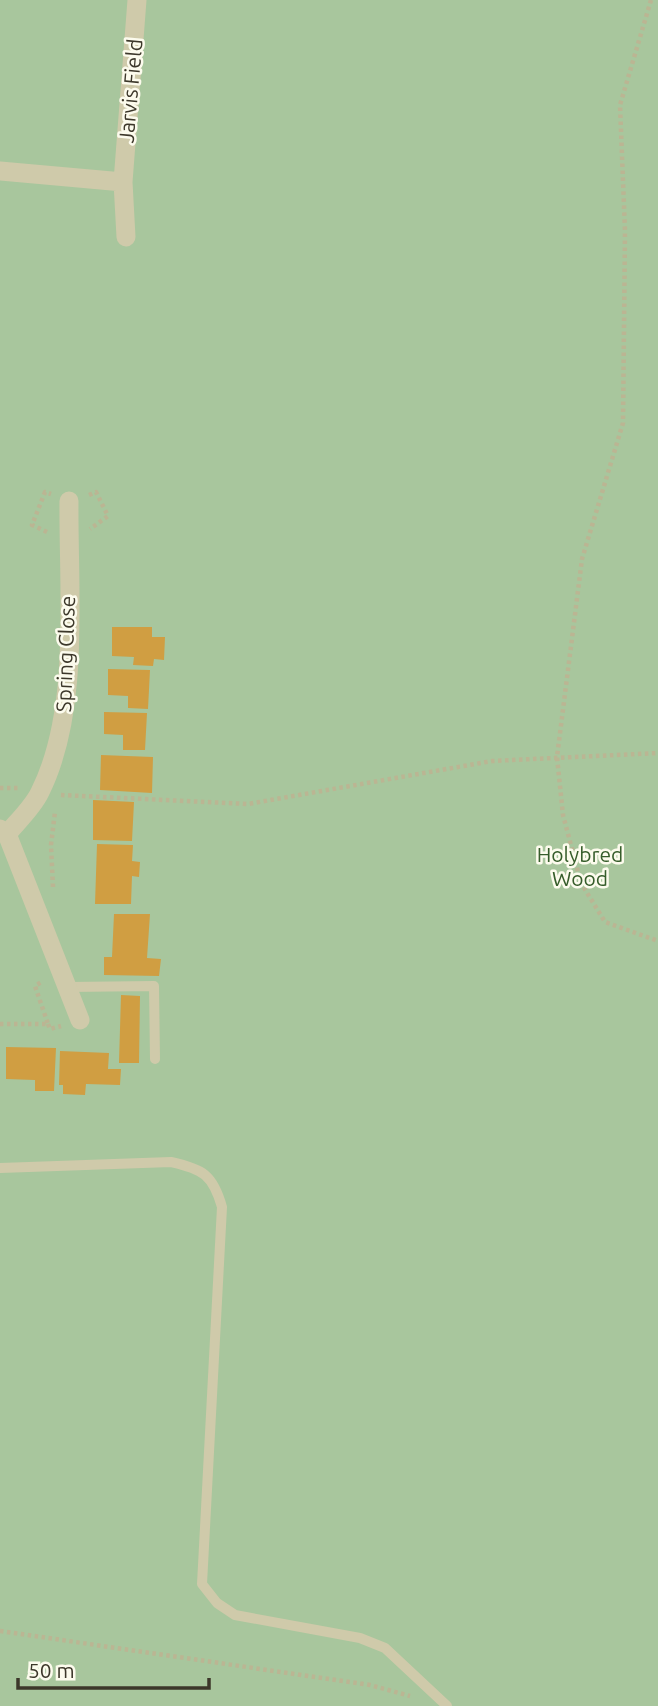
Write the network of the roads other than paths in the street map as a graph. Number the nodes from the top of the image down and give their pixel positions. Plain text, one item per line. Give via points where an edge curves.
1 (137, 0) edge
2 (0, 171) edge
3 (123, 183) junction
4 (126, 237) dead end
5 (69, 501) dead end
6 (3, 832) edge
7 (68, 987) junction
8 (80, 1020) dead end
9 (155, 1059) dead end
10 (0, 1168) edge
11 (447, 1706) edge

1 - 3 street, Jarvis Field
2 - 3 street
3 - 4 street, Jarvis Field
5 - 6 street, Spring Close via 67,706 39,794
6 - 7 street, Spring Close
7 - 8 street, Spring Close
7 - 9 lane via 154,986
10 - 11 lane via 171,1162 194,1167 209,1177 222,1207 202,1584 234,1615 360,1638 384,1648

